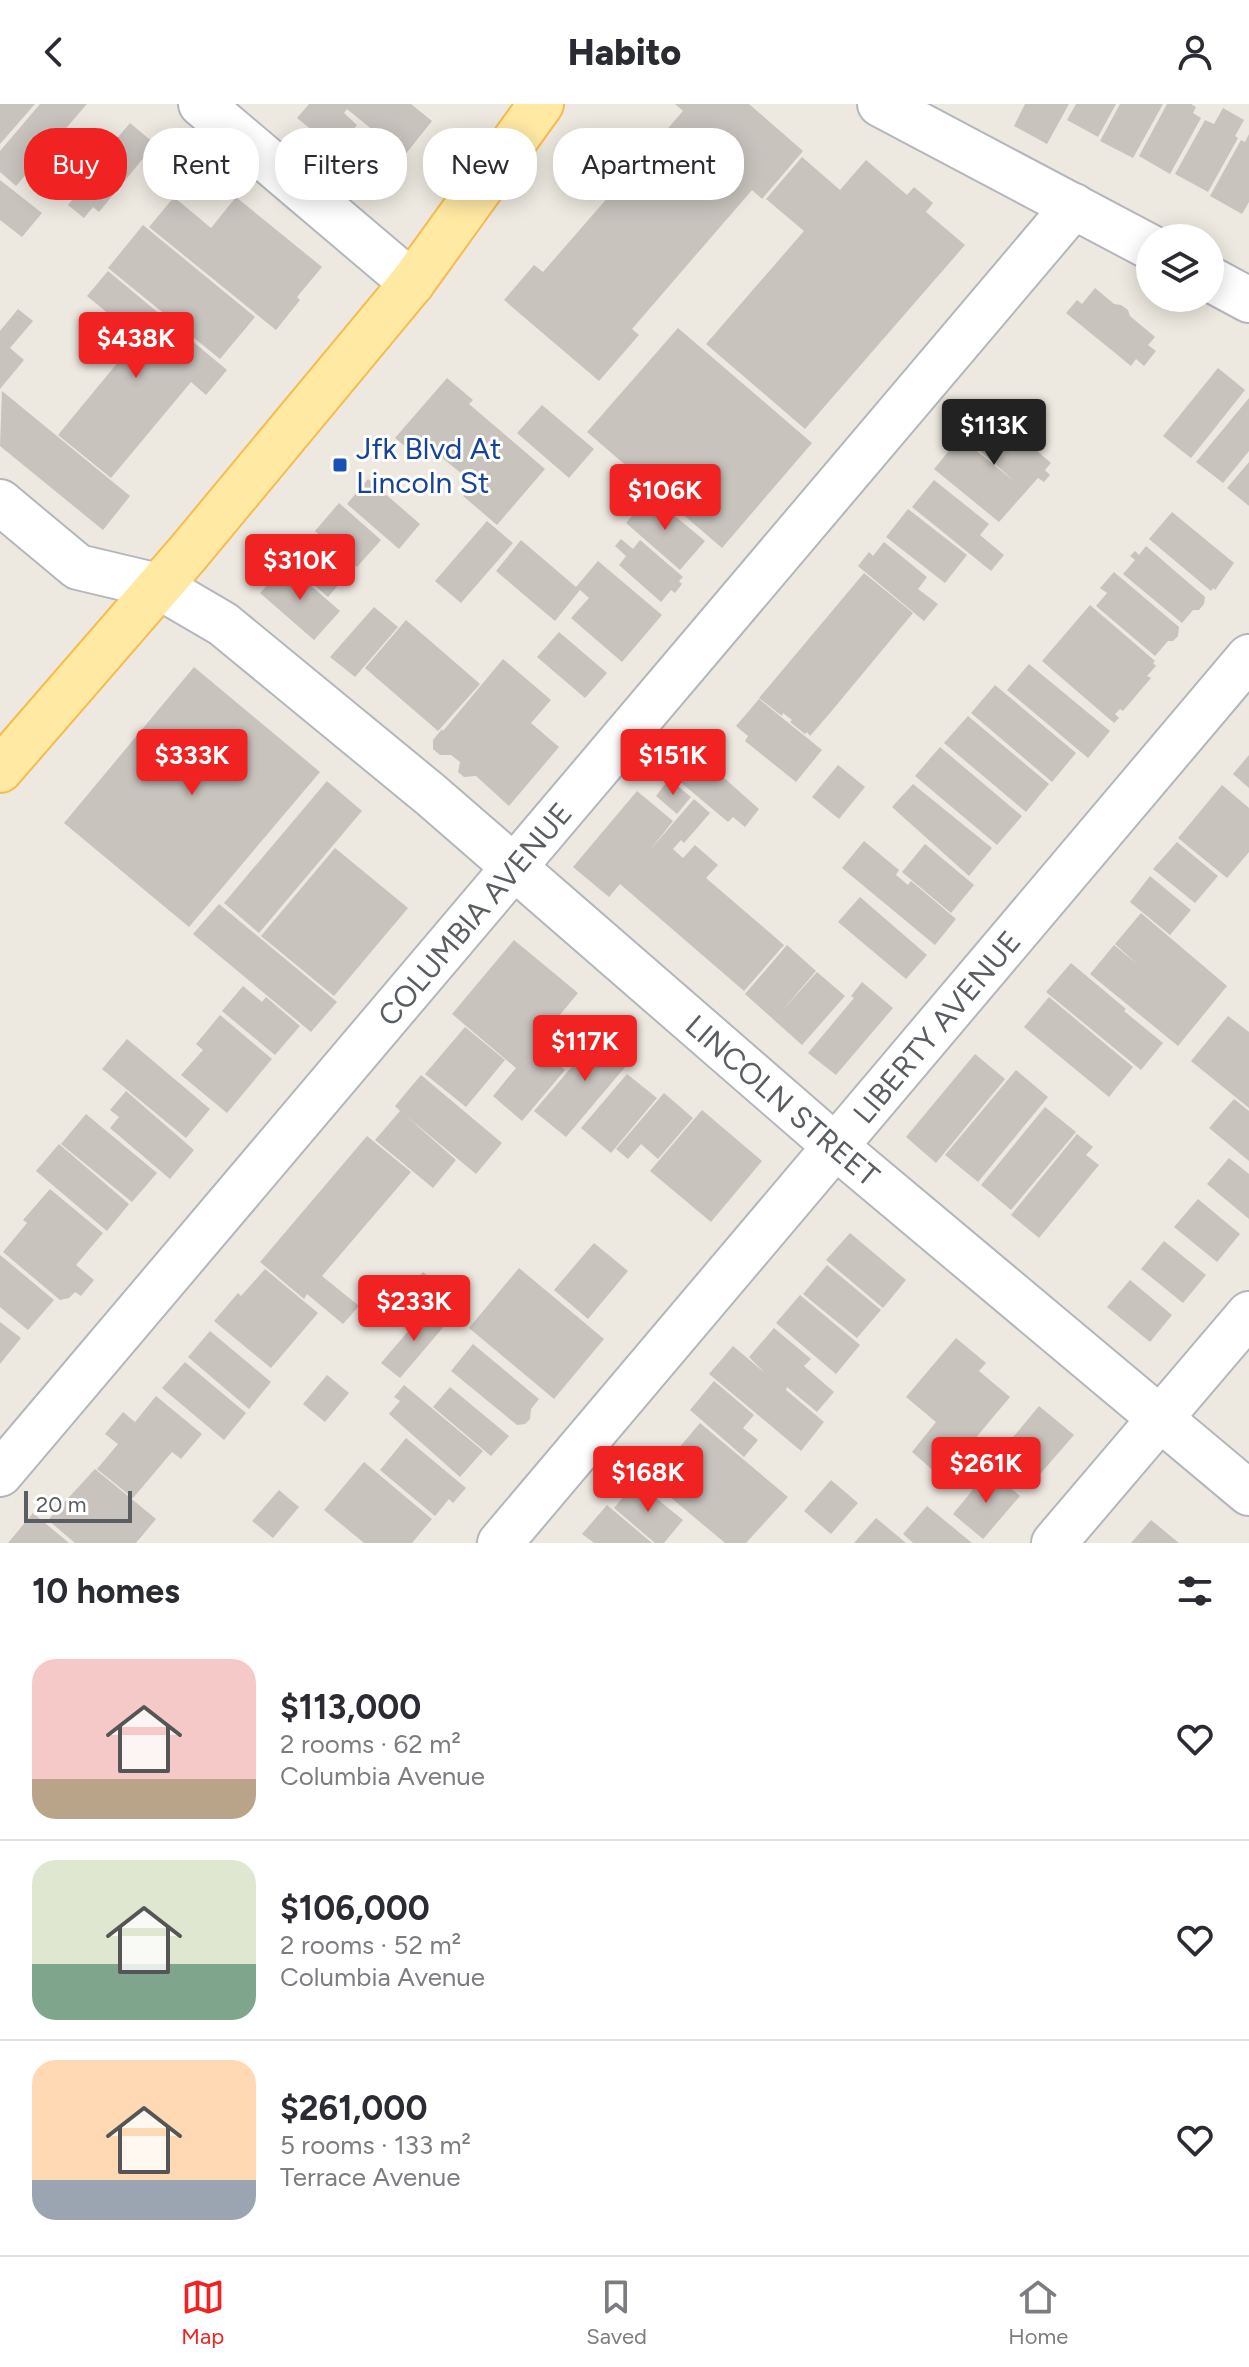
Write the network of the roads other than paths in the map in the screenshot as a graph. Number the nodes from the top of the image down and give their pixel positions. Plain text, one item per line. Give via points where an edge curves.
1 (201, 104) edge
2 (541, 104) edge
3 (880, 104) edge
4 (1074, 206) junction
5 (1136, 239) edge
6 (412, 283) junction
7 (1224, 287) edge
8 (1249, 300) edge
9 (0, 502) edge
10 (158, 586) junction
11 (1249, 657) edge
12 (0, 770) edge
13 (515, 869) junction
14 (835, 1146) junction
15 (1249, 1314) edge
16 (1160, 1419) junction
17 (0, 1474) edge
18 (1249, 1493) edge
19 (500, 1543) edge
20 (1054, 1543) edge

1 - 6 street
2 - 6 main road
3 - 4 street
4 - 5 street
4 - 13 street, COLUMBIA AVENUE
6 - 10 main road
7 - 8 street
9 - 10 street, LINCOLN STREET via 78,567
10 - 12 main road
10 - 13 street, LINCOLN STREET via 223,624
11 - 14 street, LIBERTY AVENUE
13 - 14 street, LINCOLN STREET
13 - 17 street, COLUMBIA AVENUE
14 - 16 street, LINCOLN STREET
14 - 19 street, LIBERTY AVENUE
15 - 16 street
16 - 18 street, LINCOLN STREET
16 - 20 street

